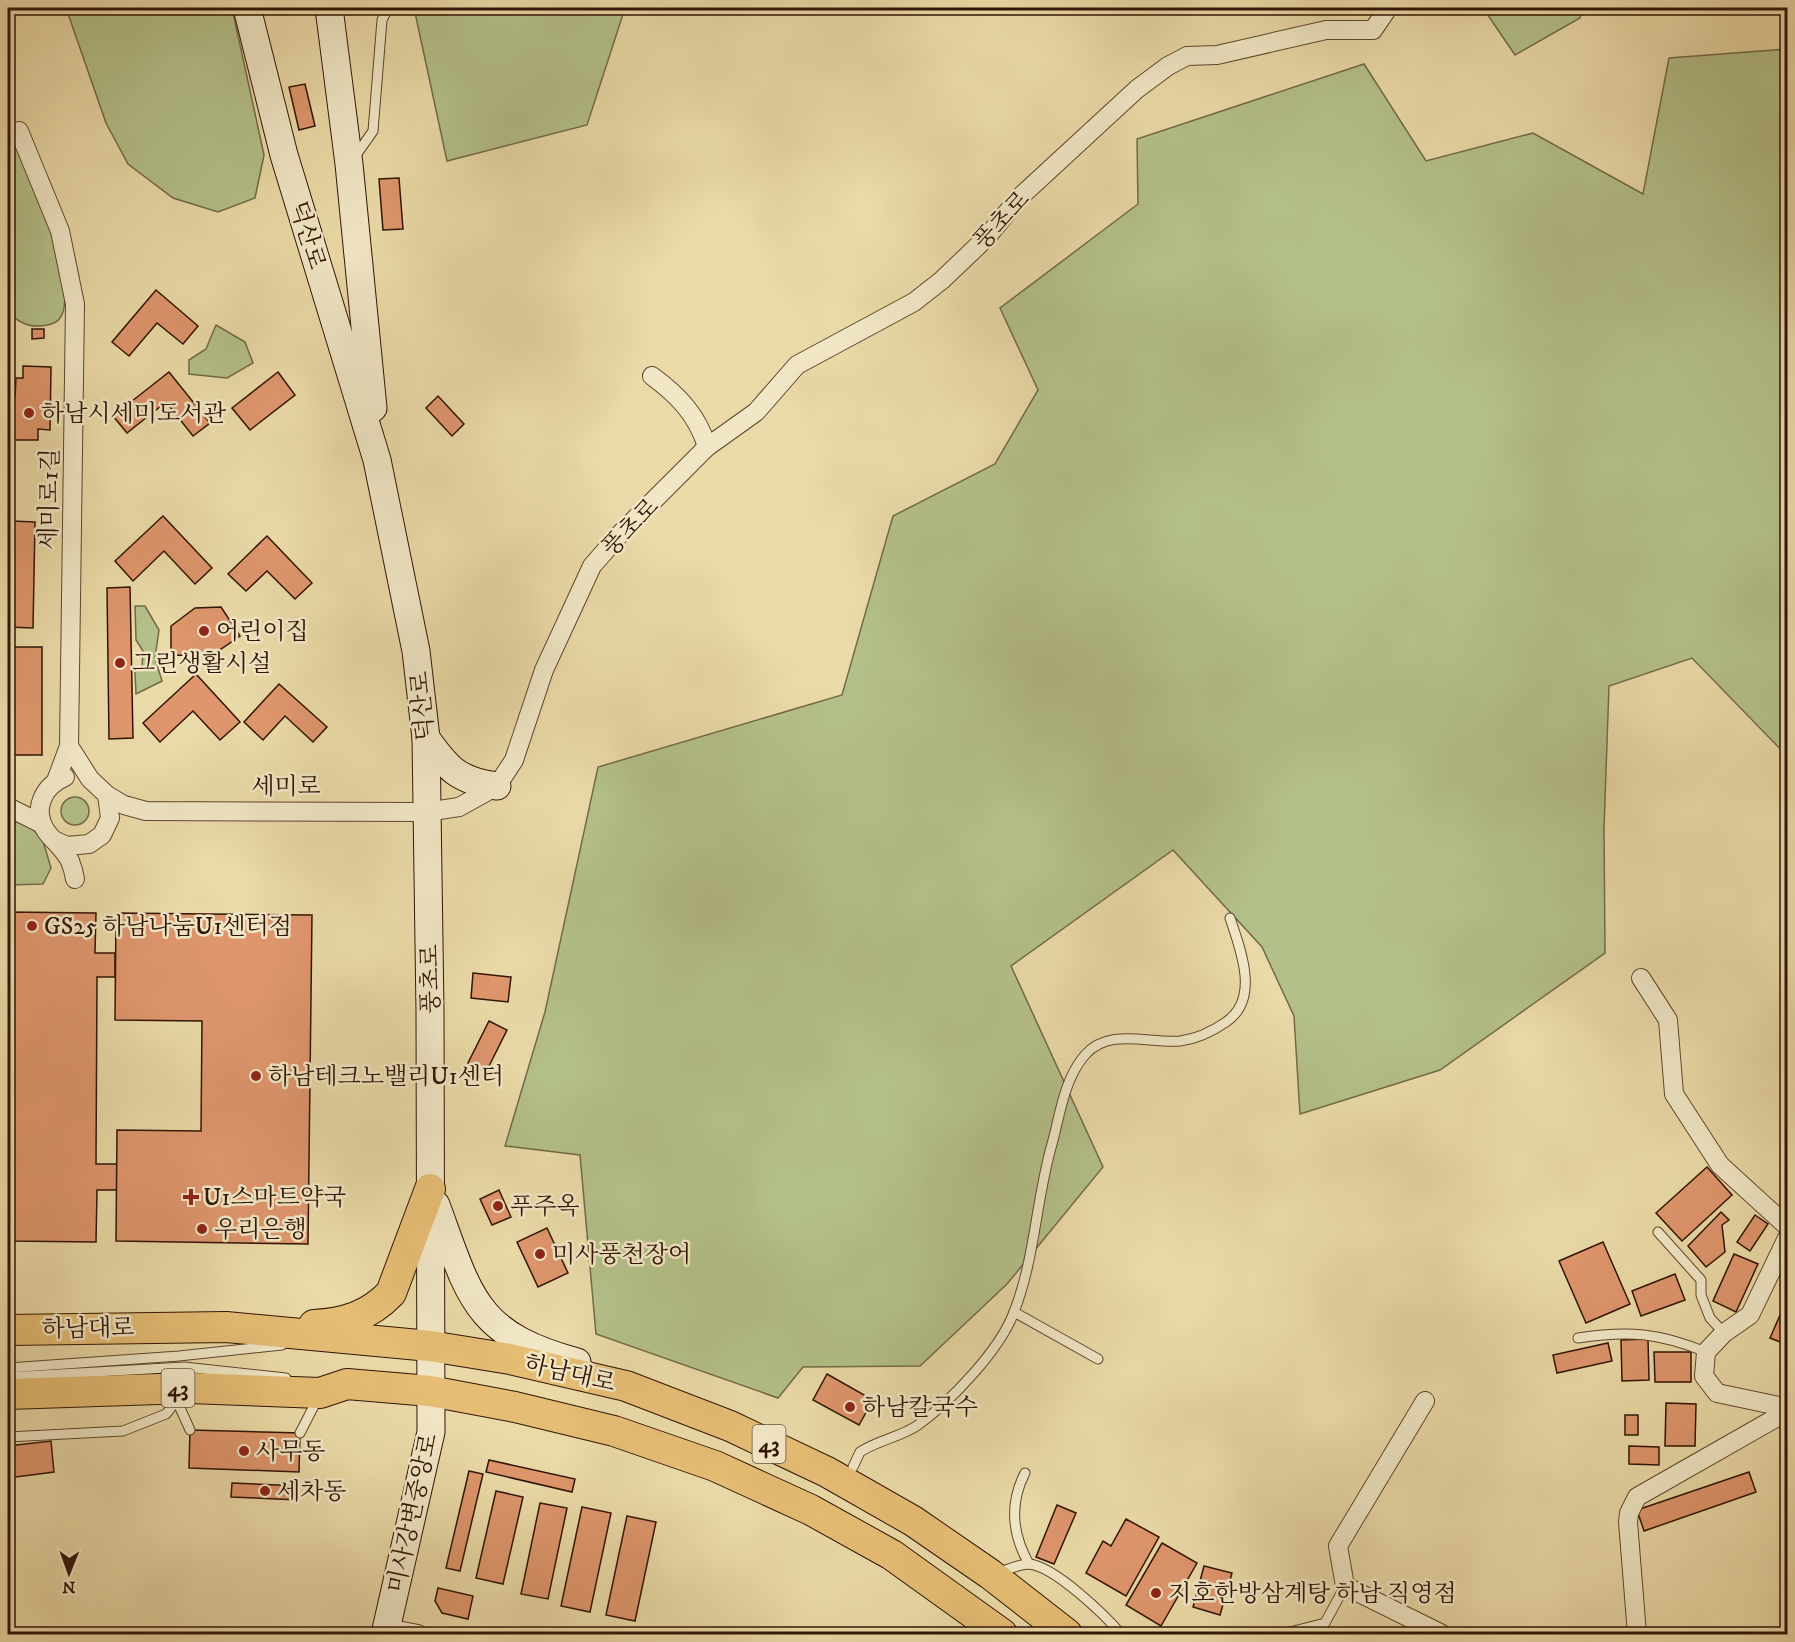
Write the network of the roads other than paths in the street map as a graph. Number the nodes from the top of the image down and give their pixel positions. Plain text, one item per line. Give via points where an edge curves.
1 (247, 8) edge
2 (329, 8) edge
3 (388, 8) edge
4 (1388, 8) edge
5 (8, 133) edge
6 (349, 164) junction
7 (652, 375) dead end
8 (707, 447) junction
9 (377, 460) junction
10 (426, 738) junction
11 (69, 746) junction
12 (90, 779) junction
13 (56, 781) junction
14 (497, 786) junction
15 (107, 795) junction
16 (43, 796) junction
17 (8, 806) edge
18 (146, 811) junction
19 (426, 812) junction
20 (42, 824) junction
21 (106, 829) junction
22 (56, 841) junction
23 (89, 844) junction
24 (1230, 918) dead end
25 (1641, 978) dead end
26 (430, 1189) junction
27 (1788, 1227) edge
28 (1658, 1232) dead end
29 (1788, 1236) edge
30 (1014, 1312) junction
31 (226, 1327) junction
32 (8, 1330) edge
33 (1724, 1333) junction
34 (1578, 1338) dead end
35 (335, 1339) junction
36 (430, 1346) junction
37 (1706, 1352) junction
38 (1098, 1359) dead end
39 (8, 1368) edge
40 (8, 1377) edge
41 (323, 1384) junction
42 (626, 1386) junction
43 (430, 1391) junction
44 (183, 1393) junction
45 (8, 1394) edge
46 (1425, 1401) dead end
47 (1788, 1409) edge
48 (190, 1430) dead end
49 (300, 1433) dead end
50 (8, 1437) edge
51 (852, 1470) junction
52 (1025, 1473) dead end
53 (1029, 1564) junction
54 (990, 1574) junction
55 (1345, 1586) junction
56 (386, 1631) edge
57 (418, 1635) edge
58 (1002, 1635) edge
59 (1067, 1635) edge
60 (1121, 1635) edge
61 (1282, 1635) edge
62 (1442, 1635) edge
63 (1636, 1635) edge

1 - 9 main road, 덕산로 via 284,155
2 - 6 main road, 덕산로
3 - 6 lane via 382,20 373,131
4 - 8 street, 풍초로 via 1372,30 1326,30 1217,55 1187,56 1167,66 1020,197 986,238 942,280 914,302 797,365 756,412
5 - 11 street, 세미로1길 via 19,131 46,192 63,241 75,304
6 - 9 main road, 덕산로
7 - 8 street via 692,414
8 - 14 street, 풍초로 via 592,566 544,670 514,760
9 - 10 main road, 덕산로 via 416,651
10 - 14 main road via 453,772 471,782
10 - 19 main road, 덕산로
11 - 12 street
11 - 13 street
12 - 13 street via 67,777
12 - 15 street
13 - 16 street
14 - 19 street, 풍초로 via 459,807
15 - 18 street
15 - 21 street via 110,818
16 - 17 street
16 - 20 street
17 - 20 street
18 - 19 street, 세미로
18 - 21 street
19 - 26 main road, 풍초로
20 - 22 street
21 - 23 street
22 - 23 street via 67,846
22 - 23 street via 70,861 75,879
24 - 30 lane via 1245,976 1244,1004 1235,1016 1190,1039 1109,1041 1086,1054 1077,1068 1064,1096 1042,1176
25 - 27 street via 1668,1020 1674,1094 1720,1165
26 - 31 main road via 391,1293 378,1306 335,1324
26 - 36 main road, 풍초로
26 - 42 main road via 463,1281 486,1315 525,1344 589,1365
28 - 33 lane via 1701,1280 1701,1295 1710,1318
29 - 33 street via 1750,1315
30 - 38 lane
30 - 51 lane via 993,1347 959,1388 913,1428 860,1452
31 - 32 main road, 하남대로 / 43
31 - 35 main road, 하남대로 / 43
33 - 37 street
34 - 37 lane via 1617,1332 1646,1334 1680,1341
35 - 36 main road, 하남대로 / 43
35 - 39 lane via 189,1355
36 - 42 main road, 하남대로 / 43 via 510,1359
36 - 43 main road, 풍초로
37 - 47 street via 1704,1376 1717,1393
40 - 41 lane via 184,1367
41 - 43 main road, 하남대로 / 43
41 - 44 main road, 하남대로 / 43
41 - 49 lane
42 - 51 main road, 하남대로 / 43
43 - 56 main road, 미사강변중앙로 via 431,1432
43 - 58 main road, 하남대로 / 43 via 614,1431 715,1466 811,1510 892,1555
44 - 45 main road, 하남대로 / 43
44 - 48 lane
44 - 50 lane via 166,1414 123,1431
46 - 55 street via 1338,1546
47 - 63 street via 1637,1497 1628,1522
51 - 54 main road, 하남대로 / 43 via 913,1521
52 - 53 lane via 1015,1492 1015,1510 1022,1551
53 - 54 lane
53 - 60 lane via 1076,1590
54 - 59 main road, 하남대로 / 43
55 - 61 lane via 1325,1623
55 - 62 street
56 - 57 street

